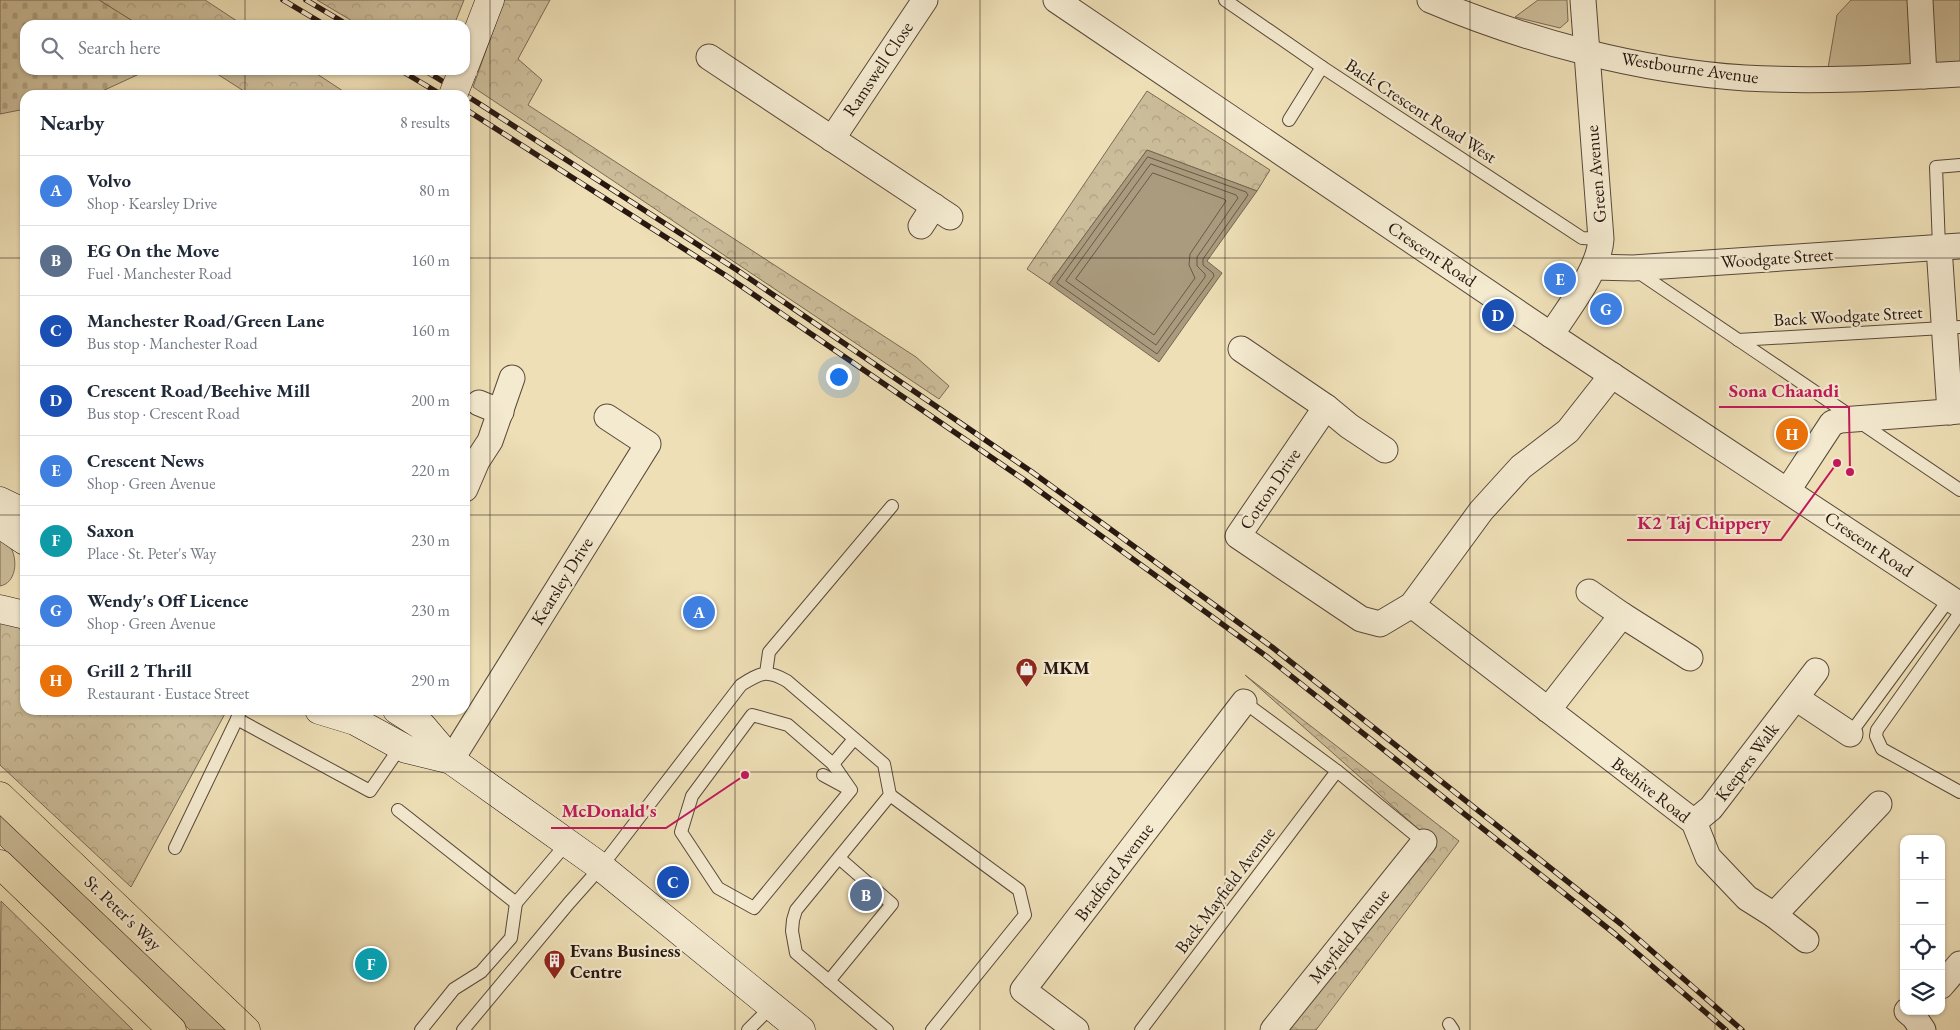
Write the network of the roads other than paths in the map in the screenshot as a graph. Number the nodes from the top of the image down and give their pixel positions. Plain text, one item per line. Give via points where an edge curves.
1 (490, 0) edge
2 (925, 0) edge
3 (1056, 0) edge
4 (1225, 0) edge
5 (1430, 0) edge
6 (1583, 0) edge
7 (1920, 0) edge
8 (470, 52) edge
9 (1586, 52) junction
10 (709, 57) dead end
11 (1322, 67) junction
12 (1960, 74) edge
13 (461, 75) edge
14 (1924, 76) junction
15 (455, 90) edge
16 (1289, 120) dead end
17 (832, 139) junction
18 (1960, 166) edge
19 (935, 216) dead end
20 (1601, 239) junction
21 (1950, 247) edge
22 (1594, 267) junction
23 (1632, 268) junction
24 (1952, 328) edge
25 (1551, 335) junction
26 (1738, 340) junction
27 (1241, 349) dead end
28 (1612, 375) junction
29 (512, 378) dead end
30 (1326, 407) junction
31 (1955, 412) edge
32 (607, 417) dead end
33 (1852, 418) junction
34 (1385, 450) dead end
35 (470, 476) edge
36 (1788, 490) junction
37 (1960, 490) edge
38 (0, 501) edge
39 (892, 506) dead end
40 (20, 511) edge
41 (0, 524) edge
42 (20, 538) edge
43 (1589, 592) dead end
44 (1412, 605) junction
45 (1957, 605) edge
46 (1622, 615) junction
47 (1690, 658) dead end
48 (1816, 671) dead end
49 (766, 673) junction
50 (1796, 698) junction
51 (1244, 702) joint
52 (1548, 710) junction
53 (239, 715) edge
54 (354, 715) edge
55 (405, 715) edge
56 (1850, 734) joint
57 (854, 739) junction
58 (401, 746) junction
59 (451, 760) junction
60 (833, 764) junction
61 (1337, 772) junction
62 (823, 775) dead end
63 (851, 790) junction
64 (1960, 792) edge
65 (890, 795) junction
66 (0, 796) edge
67 (1879, 804) dead end
68 (398, 810) dead end
69 (1694, 822) junction
70 (567, 842) junction
71 (1424, 842) joint
72 (175, 848) dead end
73 (839, 858) junction
74 (0, 864) edge
75 (601, 867) junction
76 (0, 868) edge
77 (26, 890) junction
78 (516, 903) junction
79 (1774, 915) junction
80 (1806, 940) dead end
81 (1960, 964) edge
82 (829, 981) junction
83 (1945, 981) edge
84 (772, 1005) junction
85 (172, 1030) edge
86 (246, 1030) edge
87 (421, 1030) edge
88 (463, 1030) edge
89 (748, 1030) edge
90 (802, 1030) edge
91 (887, 1030) edge
92 (932, 1030) edge
93 (1076, 1030) edge
94 (1141, 1030) edge
95 (1274, 1030) edge

1 - 8 main road
2 - 17 street, Ramswell Close
3 - 25 street, Crescent Road
4 - 11 lane, Back Crescent Road West
5 - 9 street, Westbourne Avenue via 1505,28
6 - 9 street, Green Avenue
7 - 14 street
9 - 14 street, Westbourne Avenue via 1666,69 1744,78 1826,80
9 - 20 street, Green Avenue
10 - 17 street
11 - 16 lane
11 - 20 lane, Back Crescent Road West via 1582,238
12 - 14 street, Westbourne Avenue
13 - 15 main road, bridge
17 - 19 street
18 - 21 lane via 1936,167
20 - 22 street, Green Avenue
21 - 23 street, Woodgate Street
21 - 24 street
22 - 23 street, Woodgate Street
22 - 25 street, Green Avenue
23 - 26 lane
24 - 26 lane, Back Woodgate Street
24 - 31 street
25 - 28 street, Crescent Road
26 - 33 lane
27 - 30 street
28 - 36 street, Crescent Road
28 - 44 street via 1568,431 1521,467 1481,511
29 - 35 street via 490,407 490,441
30 - 34 street
30 - 44 street, Cotton Drive via 1238,536 1361,619 1380,624
31 - 33 street
32 - 59 street, Kearsley Drive via 648,444
33 - 36 street via 1832,423
33 - 37 lane
36 - 45 street, Crescent Road
38 - 40 main road
39 - 49 lane via 769,652
41 - 42 main road
43 - 46 street
44 - 52 street, Beehive Road
45 - 56 lane
45 - 64 lane via 1876,736 1882,749
46 - 47 street
46 - 52 street
48 - 50 street, Keepers Walk
49 - 57 lane via 787,681
49 - 75 lane via 758,674 742,685
50 - 56 street
50 - 69 street, Keepers Walk via 1711,808
51 - 61 lane
51 - 93 street, Bradford Avenue via 1024,990
52 - 69 street, Beehive Road
53 - 58 lane via 370,791
53 - 72 lane
54 - 58 main road
55 - 59 main road via 422,726
57 - 60 lane
57 - 65 lane via 884,764
58 - 59 main road
59 - 70 main road
60 - 63 lane
60 - 63 lane via 788,725 752,715 692,796 682,832 718,888 754,908
61 - 71 lane
61 - 94 lane, Back Mayfield Avenue
62 - 63 lane
65 - 73 lane
65 - 92 lane via 1019,890 1024,915
66 - 86 highway, St. Peter's Way
67 - 79 street
68 - 78 lane
69 - 79 street, Beehive Road via 1708,856 1748,898
70 - 75 main road
70 - 78 lane
71 - 95 street, Mayfield Avenue
73 - 82 lane via 796,910 792,920 796,953
73 - 82 lane via 892,904
74 - 77 highway
75 - 84 main road
75 - 88 lane
76 - 77 highway
77 - 85 highway
78 - 87 lane via 511,938 480,972 454,989
79 - 80 street, Beehive Road
81 - 83 street
82 - 91 lane
84 - 89 lane
84 - 90 main road

